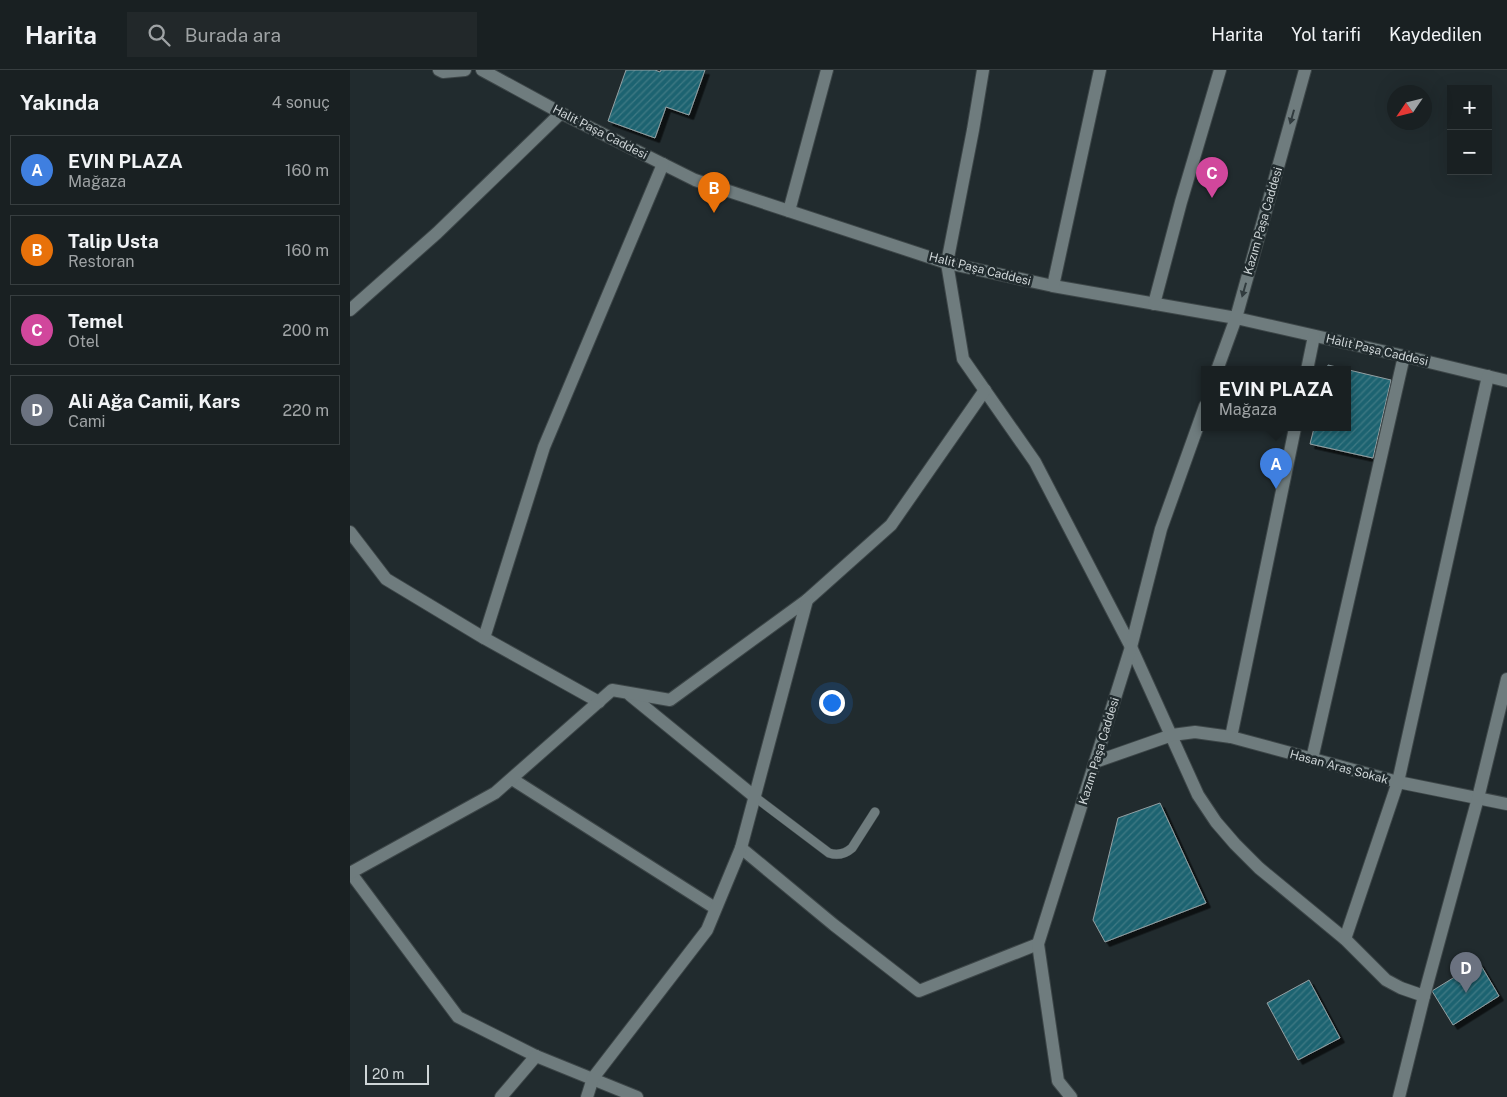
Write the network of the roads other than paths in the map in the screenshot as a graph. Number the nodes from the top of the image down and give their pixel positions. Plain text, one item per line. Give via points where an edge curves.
1 (439, 70) edge
2 (464, 70) edge
3 (482, 70) edge
4 (828, 70) edge
5 (982, 70) edge
6 (1100, 70) edge
7 (1220, 70) edge
8 (1305, 70) edge
9 (561, 113) junction
10 (663, 164) junction
11 (789, 211) junction
12 (947, 263) junction
13 (1053, 286) junction
14 (1154, 304) junction
15 (350, 310) edge
16 (1236, 318) junction
17 (1314, 336) junction
18 (1404, 356) junction
19 (1219, 366) edge
20 (1308, 366) edge
21 (1488, 376) junction
22 (1507, 381) edge
23 (985, 390) junction
24 (1201, 417) edge
25 (1294, 431) edge
26 (350, 532) edge
27 (807, 600) junction
28 (484, 638) junction
29 (1131, 647) junction
30 (1507, 679) edge
31 (628, 693) junction
32 (599, 702) junction
33 (1172, 735) junction
34 (1231, 737) junction
35 (1312, 759) junction
36 (1096, 762) junction
37 (512, 779) junction
38 (1398, 782) junction
39 (754, 797) junction
40 (1478, 798) junction
41 (1507, 804) edge
42 (875, 812) dead end
43 (741, 848) junction
44 (350, 872) edge
45 (715, 908) junction
46 (1345, 939) junction
47 (1038, 944) junction
48 (1424, 996) junction
49 (536, 1056) junction
50 (592, 1078) junction
51 (501, 1097) edge
52 (587, 1097) edge
53 (637, 1097) edge
54 (1071, 1097) edge
55 (1399, 1097) edge

1 - 2 street
3 - 9 street, Halit Paşa Caddesi
4 - 11 street
5 - 12 street
6 - 13 street
7 - 14 street
8 -> 16 street, Kazım Paşa Caddesi
9 - 10 street, Halit Paşa Caddesi
9 - 15 street via 437,233
10 - 11 street, Halit Paşa Caddesi via 695,180
10 - 28 street via 544,447
11 - 12 street, Halit Paşa Caddesi
12 - 13 street, Halit Paşa Caddesi
12 - 23 street via 963,359
13 - 14 street, Halit Paşa Caddesi
14 - 16 street, Halit Paşa Caddesi
16 - 17 street, Halit Paşa Caddesi
16 - 19 street, Kazım Paşa Caddesi
17 - 18 street, Halit Paşa Caddesi
17 - 20 street
18 - 21 street, Halit Paşa Caddesi
18 - 35 street
21 - 22 street, Halit Paşa Caddesi
21 - 38 street
23 - 27 street via 891,525
23 - 29 street via 1035,462
24 - 29 street, Kazım Paşa Caddesi via 1161,529
25 - 34 street
26 - 28 street via 386,579
27 - 31 street via 670,700
27 - 39 street
28 - 32 street
29 - 33 street
29 - 36 street, Kazım Paşa Caddesi
30 - 40 street
31 - 32 street via 612,690
31 - 39 street
32 - 37 street
33 - 34 street, Hasan Aras Sokak via 1195,732
33 - 36 street, Hasan Aras Sokak
33 - 46 street via 1198,795 1216,822 1259,868
34 - 35 street, Hasan Aras Sokak
35 - 38 street, Hasan Aras Sokak
36 - 47 street, Kazım Paşa Caddesi
37 - 44 street via 495,794
37 - 45 street
38 - 40 street, Hasan Aras Sokak
38 - 46 street
39 - 42 lane via 835,855 852,848
39 - 43 street
40 - 41 street, Hasan Aras Sokak
40 - 48 street
43 - 45 street
43 - 47 street via 919,991
44 - 49 street via 458,1017
45 - 50 street via 707,930
46 - 48 street via 1386,980
47 - 54 street, Kazım Paşa Caddesi via 1058,1081
48 - 55 street
49 - 50 street
49 - 51 street
50 - 52 street
50 - 53 street

